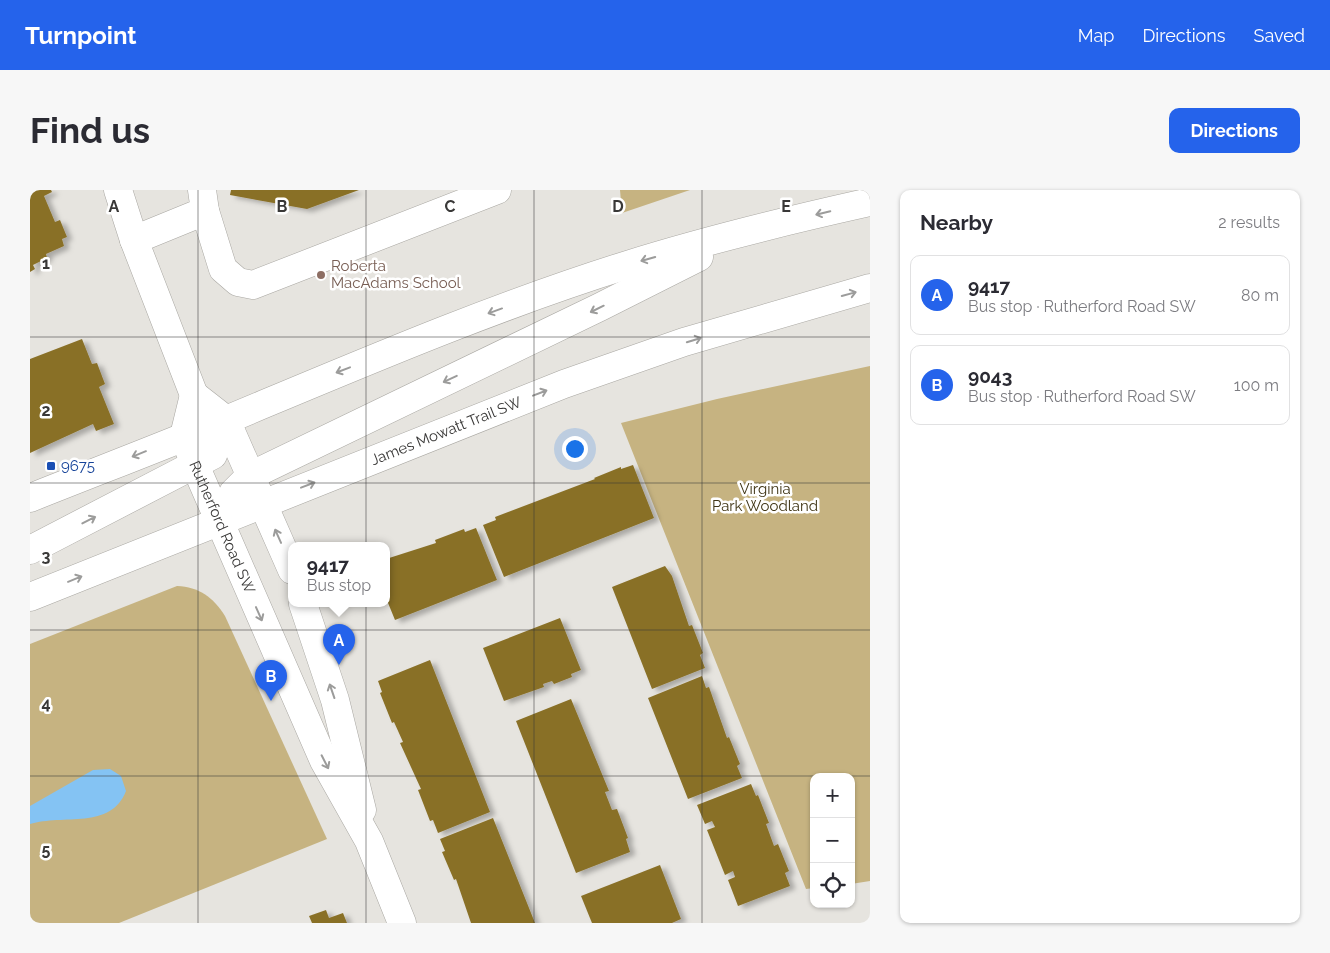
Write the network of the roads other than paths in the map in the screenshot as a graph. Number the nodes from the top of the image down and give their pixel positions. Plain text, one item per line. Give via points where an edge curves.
1 (118, 190) edge
2 (497, 190) edge
3 (204, 200) edge
4 (870, 202) edge
5 (750, 231) junction
6 (134, 240) junction
7 (870, 288) edge
8 (194, 395) junction
9 (226, 420) junction
10 (184, 436) junction
11 (195, 465) junction
12 (250, 476) junction
13 (30, 498) edge
14 (262, 503) junction
15 (218, 521) junction
16 (30, 550) edge
17 (288, 561) edge
18 (30, 597) edge
19 (304, 607) edge
20 (369, 841) junction
21 (402, 923) edge

1 - 6 main road
2 - 3 main road via 253,284 238,282 223,269
3 - 6 main road
4 -> 5 main road
5 -> 9 main road via 627,265 490,312
5 -> 12 main road
6 - 8 main road
14 -> 7 main road, James Mowatt Trail SW via 564,384 684,342
8 - 9 main road
8 - 10 main road
9 - 10 main road
9 - 11 main road via 213,455
9 - 12 main road
10 - 11 main road, Rutherford Road SW
10 -> 13 main road
11 - 15 main road, Rutherford Road SW
16 -> 11 main road
12 - 14 main road
12 - 15 main road via 233,493
14 - 15 main road, James Mowatt Trail SW
17 -> 14 main road
18 -> 15 main road, James Mowatt Trail SW
15 -> 20 main road, Rutherford Road SW via 324,761
20 -> 19 main road, Rutherford Road SW via 335,700
20 - 21 main road, Rutherford Road SW

